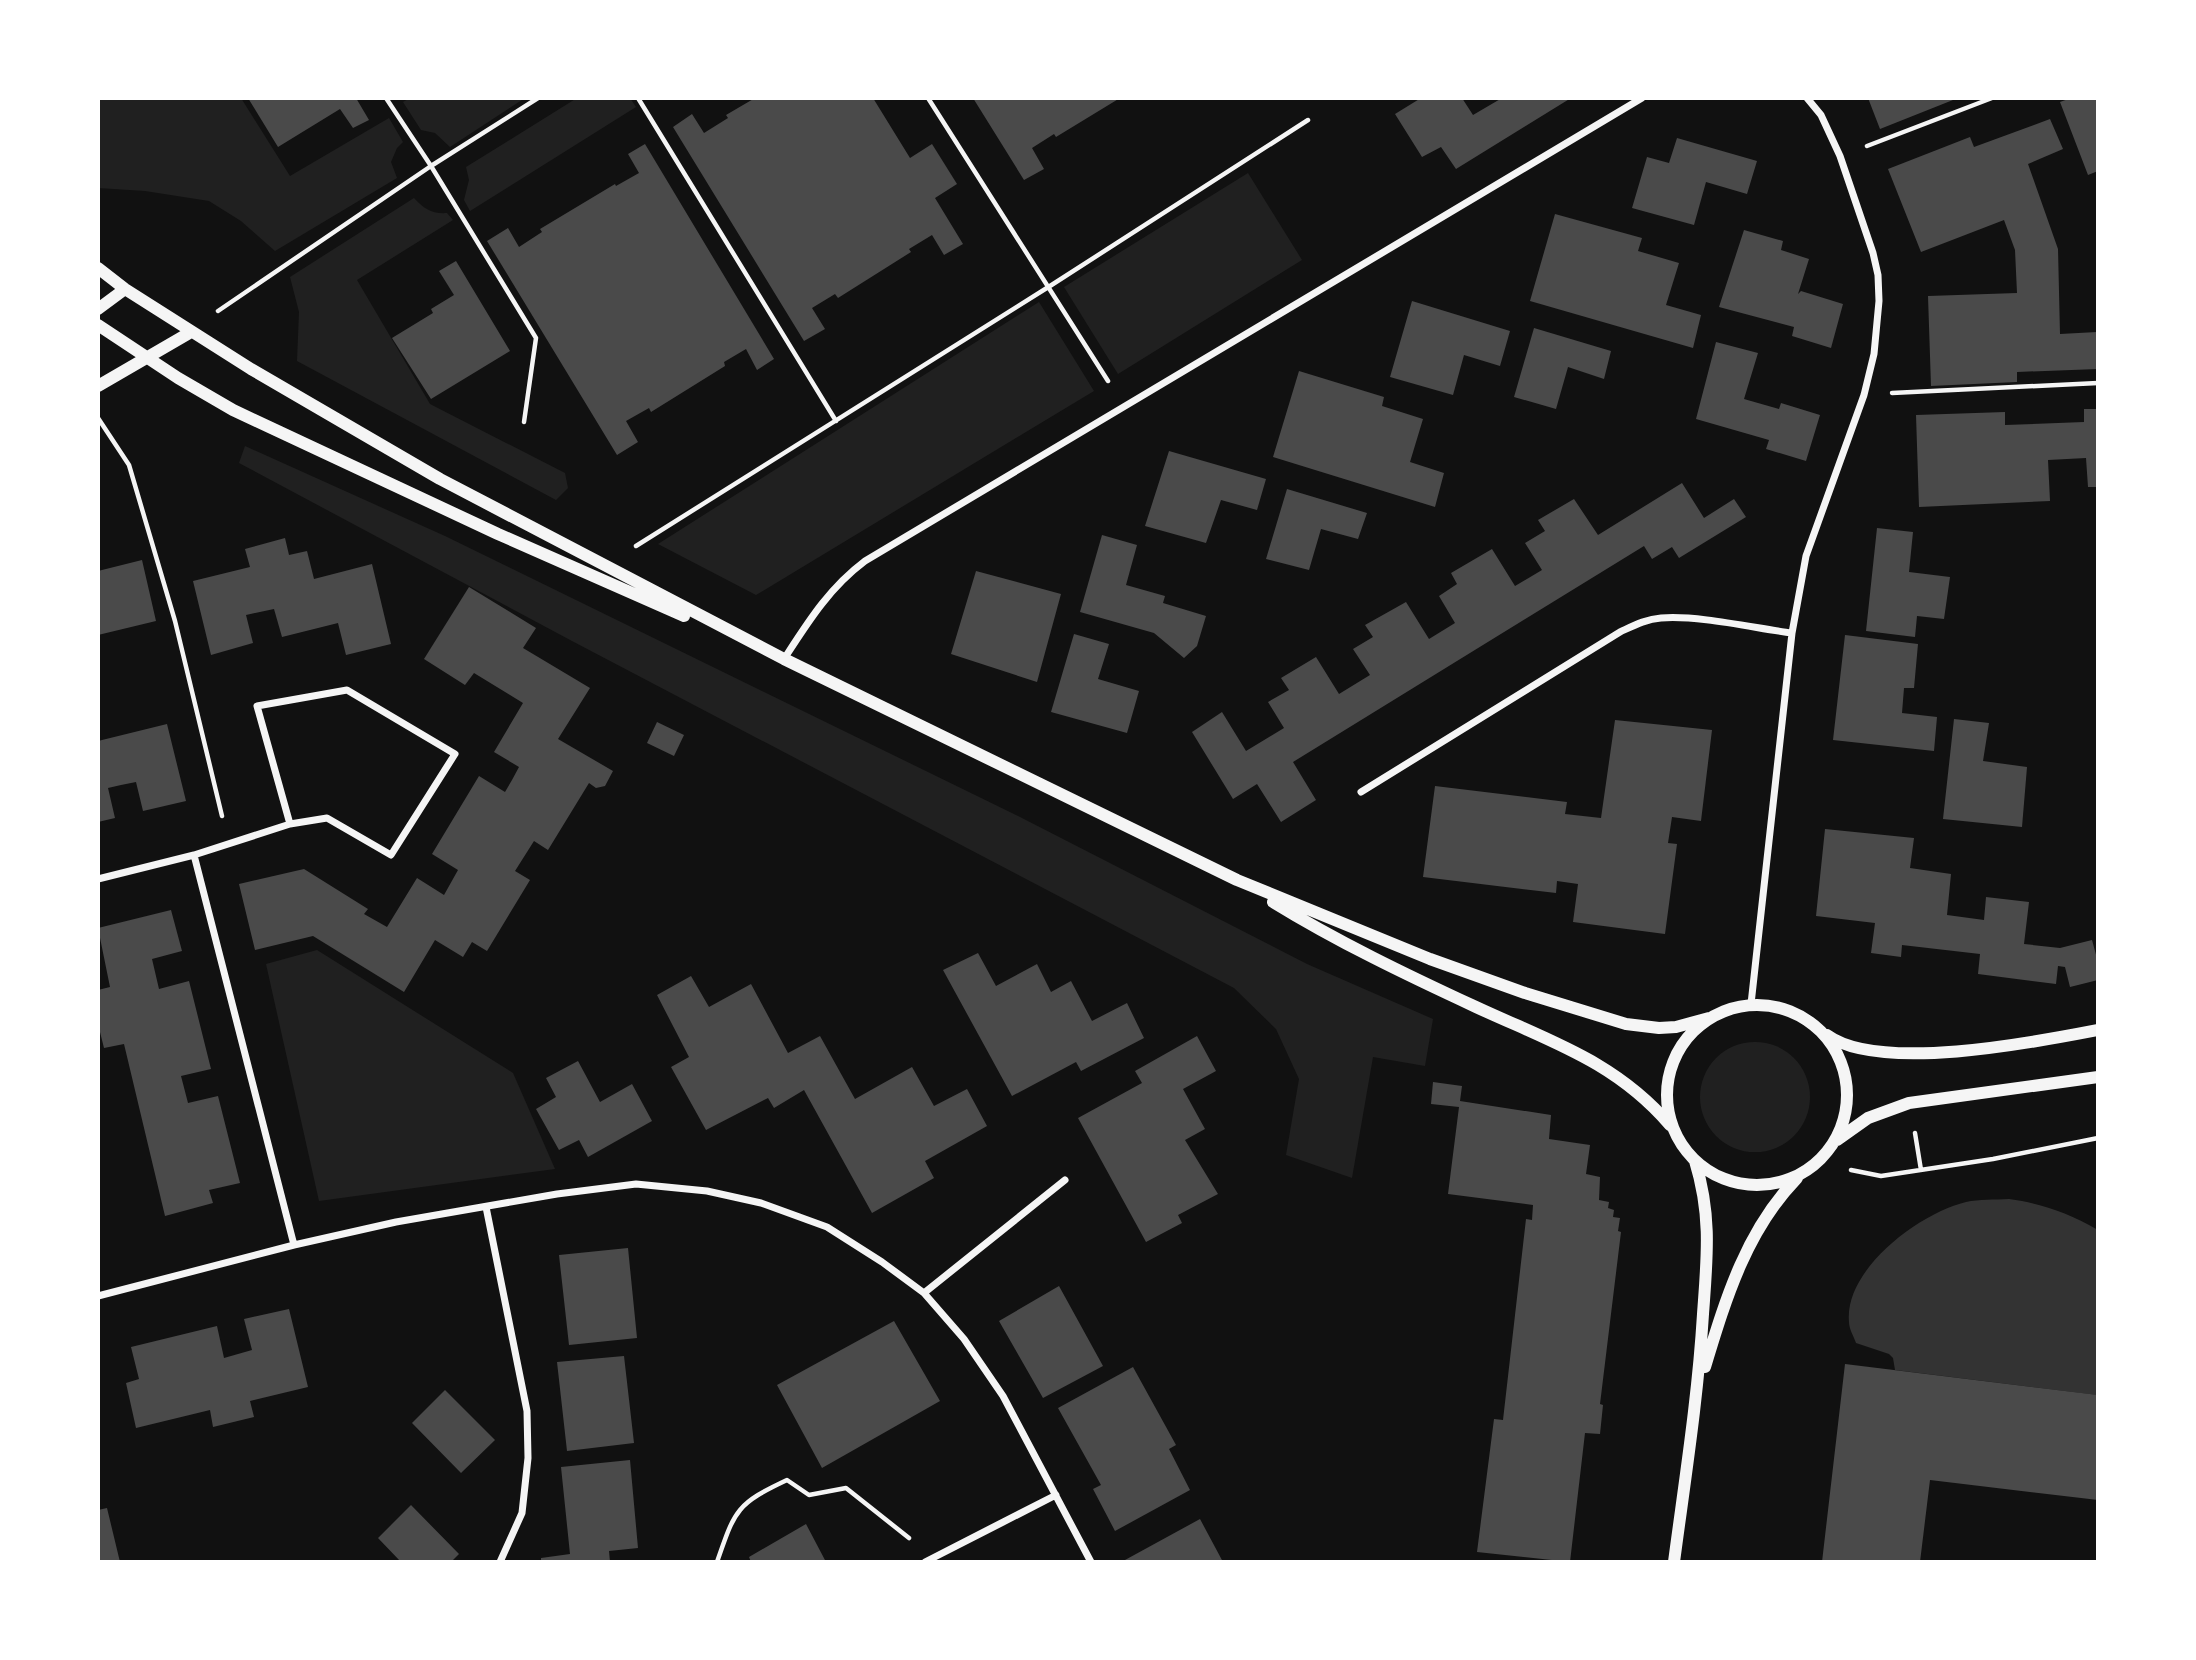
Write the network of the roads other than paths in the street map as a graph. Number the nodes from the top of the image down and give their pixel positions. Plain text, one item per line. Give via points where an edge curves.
1 (1642, 98) edge
2 (1807, 98) edge
3 (98, 268) edge
4 (125, 289) junction
5 (98, 309) edge
6 (98, 325) edge
7 (191, 332) junction
8 (147, 359) junction
9 (98, 386) edge
10 (1792, 633) junction
11 (784, 659) junction
12 (1361, 792) dead end
13 (290, 824) junction
14 (194, 855) junction
15 (98, 879) edge
16 (1237, 880) junction
17 (1751, 1004) junction
18 (1709, 1018) junction
19 (1818, 1029) junction
20 (2098, 1030) edge
21 (2098, 1077) edge
22 (1674, 1129) junction
23 (1832, 1144) junction
24 (1695, 1160) junction
25 (1803, 1172) junction
26 (1065, 1180) dead end
27 (486, 1207) junction
28 (294, 1245) junction
29 (924, 1293) junction
30 (98, 1296) edge
31 (1698, 1391) junction
32 (1056, 1494) junction
33 (500, 1562) edge
34 (925, 1562) edge
35 (1091, 1562) edge
36 (1674, 1562) edge

1 - 11 street via 866,561 828,593
2 - 10 street via 1821,115 1840,156 1873,253 1878,275 1877,330 1864,395 1806,556
3 - 4 street
4 - 5 street
4 - 7 street
6 - 8 street
7 - 8 street
7 - 11 street via 428,472
8 - 9 street
8 - 11 street via 233,410 323,453
10 - 12 street via 1682,618 1640,623
10 - 17 street
11 - 16 street
13 - 13 street via 327,818 391,855 455,754 347,690 257,706
13 - 14 street
14 - 15 street
14 - 28 street
16 - 18 street via 1430,959 1626,1024 1659,1028
16 - 22 street via 1365,955 1602,1065
17 - 18 street
17 - 19 street via 1792,1012
18 - 22 street via 1686,1038 1671,1067 1666,1098
19 - 20 street via 1844,1045 1881,1052 1982,1049
19 - 23 street via 1833,1046 1846,1078 1845,1112
21 - 23 street via 1909,1103 1868,1118
22 - 24 street
23 - 25 street
24 - 25 street via 1719,1177 1747,1184 1776,1183
24 - 31 street via 1709,1228
25 - 31 street via 1769,1210 1741,1261
26 - 29 street
27 - 28 street
27 - 29 street via 636,1184 708,1191 761,1203 827,1227
27 - 33 street via 527,1411 522,1513
28 - 30 street
29 - 32 street via 964,1339 1003,1396
31 - 36 street
32 - 34 street
32 - 35 street

